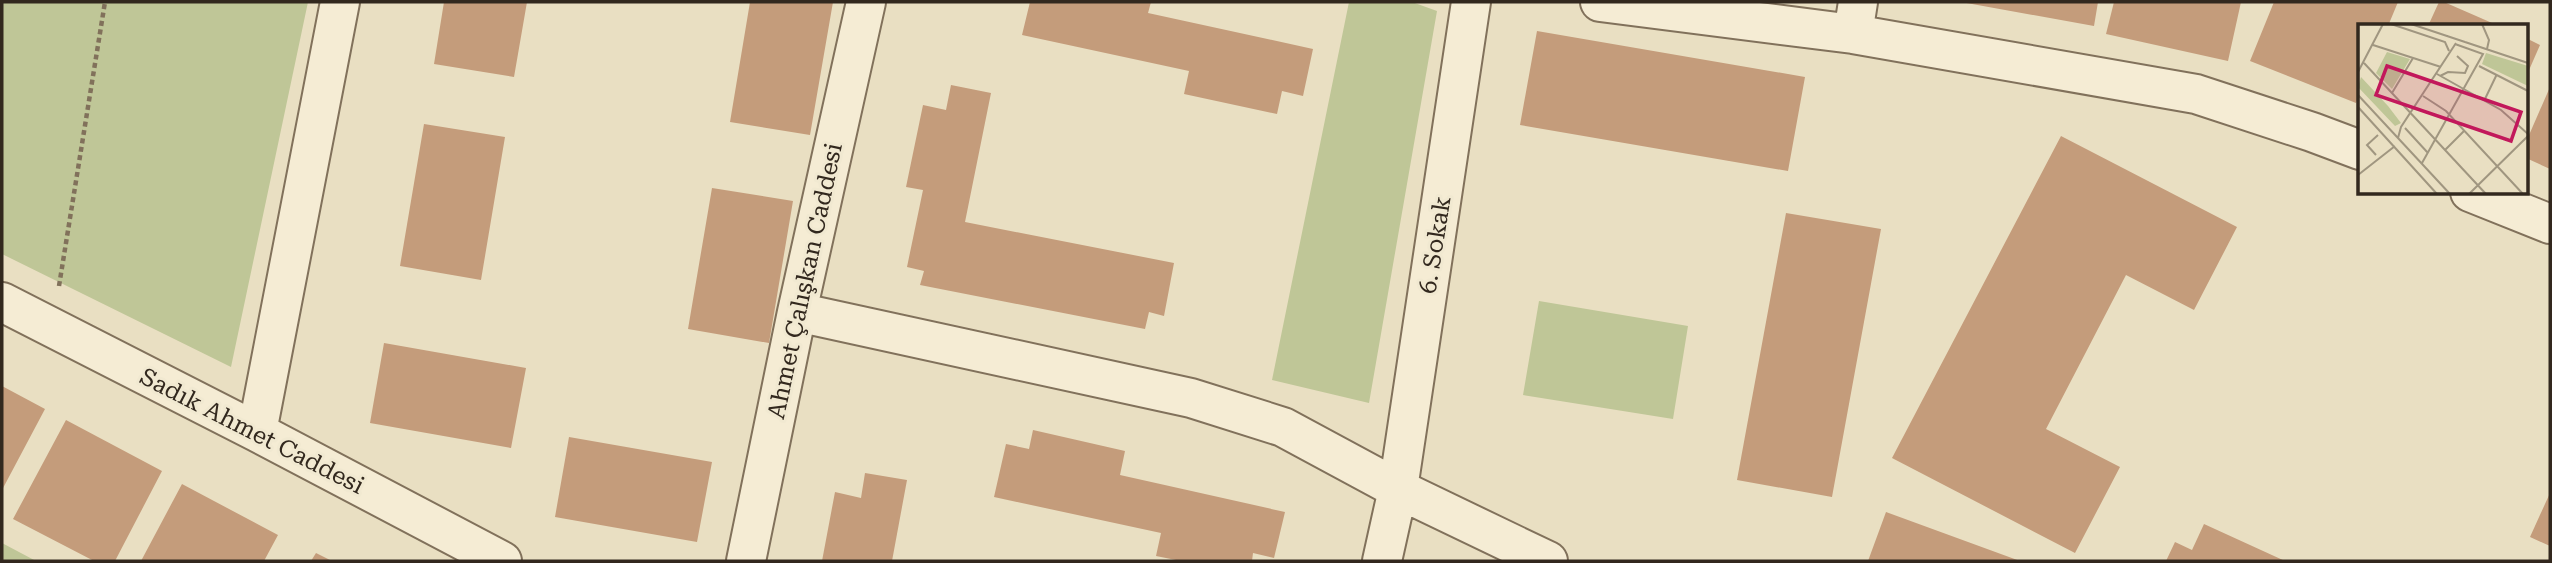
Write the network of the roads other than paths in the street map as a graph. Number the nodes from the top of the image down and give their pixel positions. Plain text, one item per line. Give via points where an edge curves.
1 (340, 2) edge
2 (866, 2) edge
3 (1471, 2) edge
4 (1600, 2) edge
5 (1855, 18) edge
6 (2358, 149) edge
7 (2475, 194) edge
8 (2550, 223) edge
9 (2, 302) edge
10 (797, 312) junction
11 (257, 432) junction
12 (1398, 489) junction
13 (502, 561) edge
14 (746, 561) edge
15 (1382, 561) edge
16 (1548, 561) edge

1 - 11 street
2 - 10 street, Ahmet Çalışkan Caddesi
3 - 12 street, 6. Sokak
4 - 5 street
5 - 6 street via 1986,56 2196,94
7 - 8 street
9 - 11 street, Sadık Ahmet Caddesi
10 - 12 street via 1191,398 1283,428
10 - 14 street, Ahmet Çalışkan Caddesi
11 - 13 street, Sadık Ahmet Caddesi
12 - 15 street, 6. Sokak
12 - 16 street

